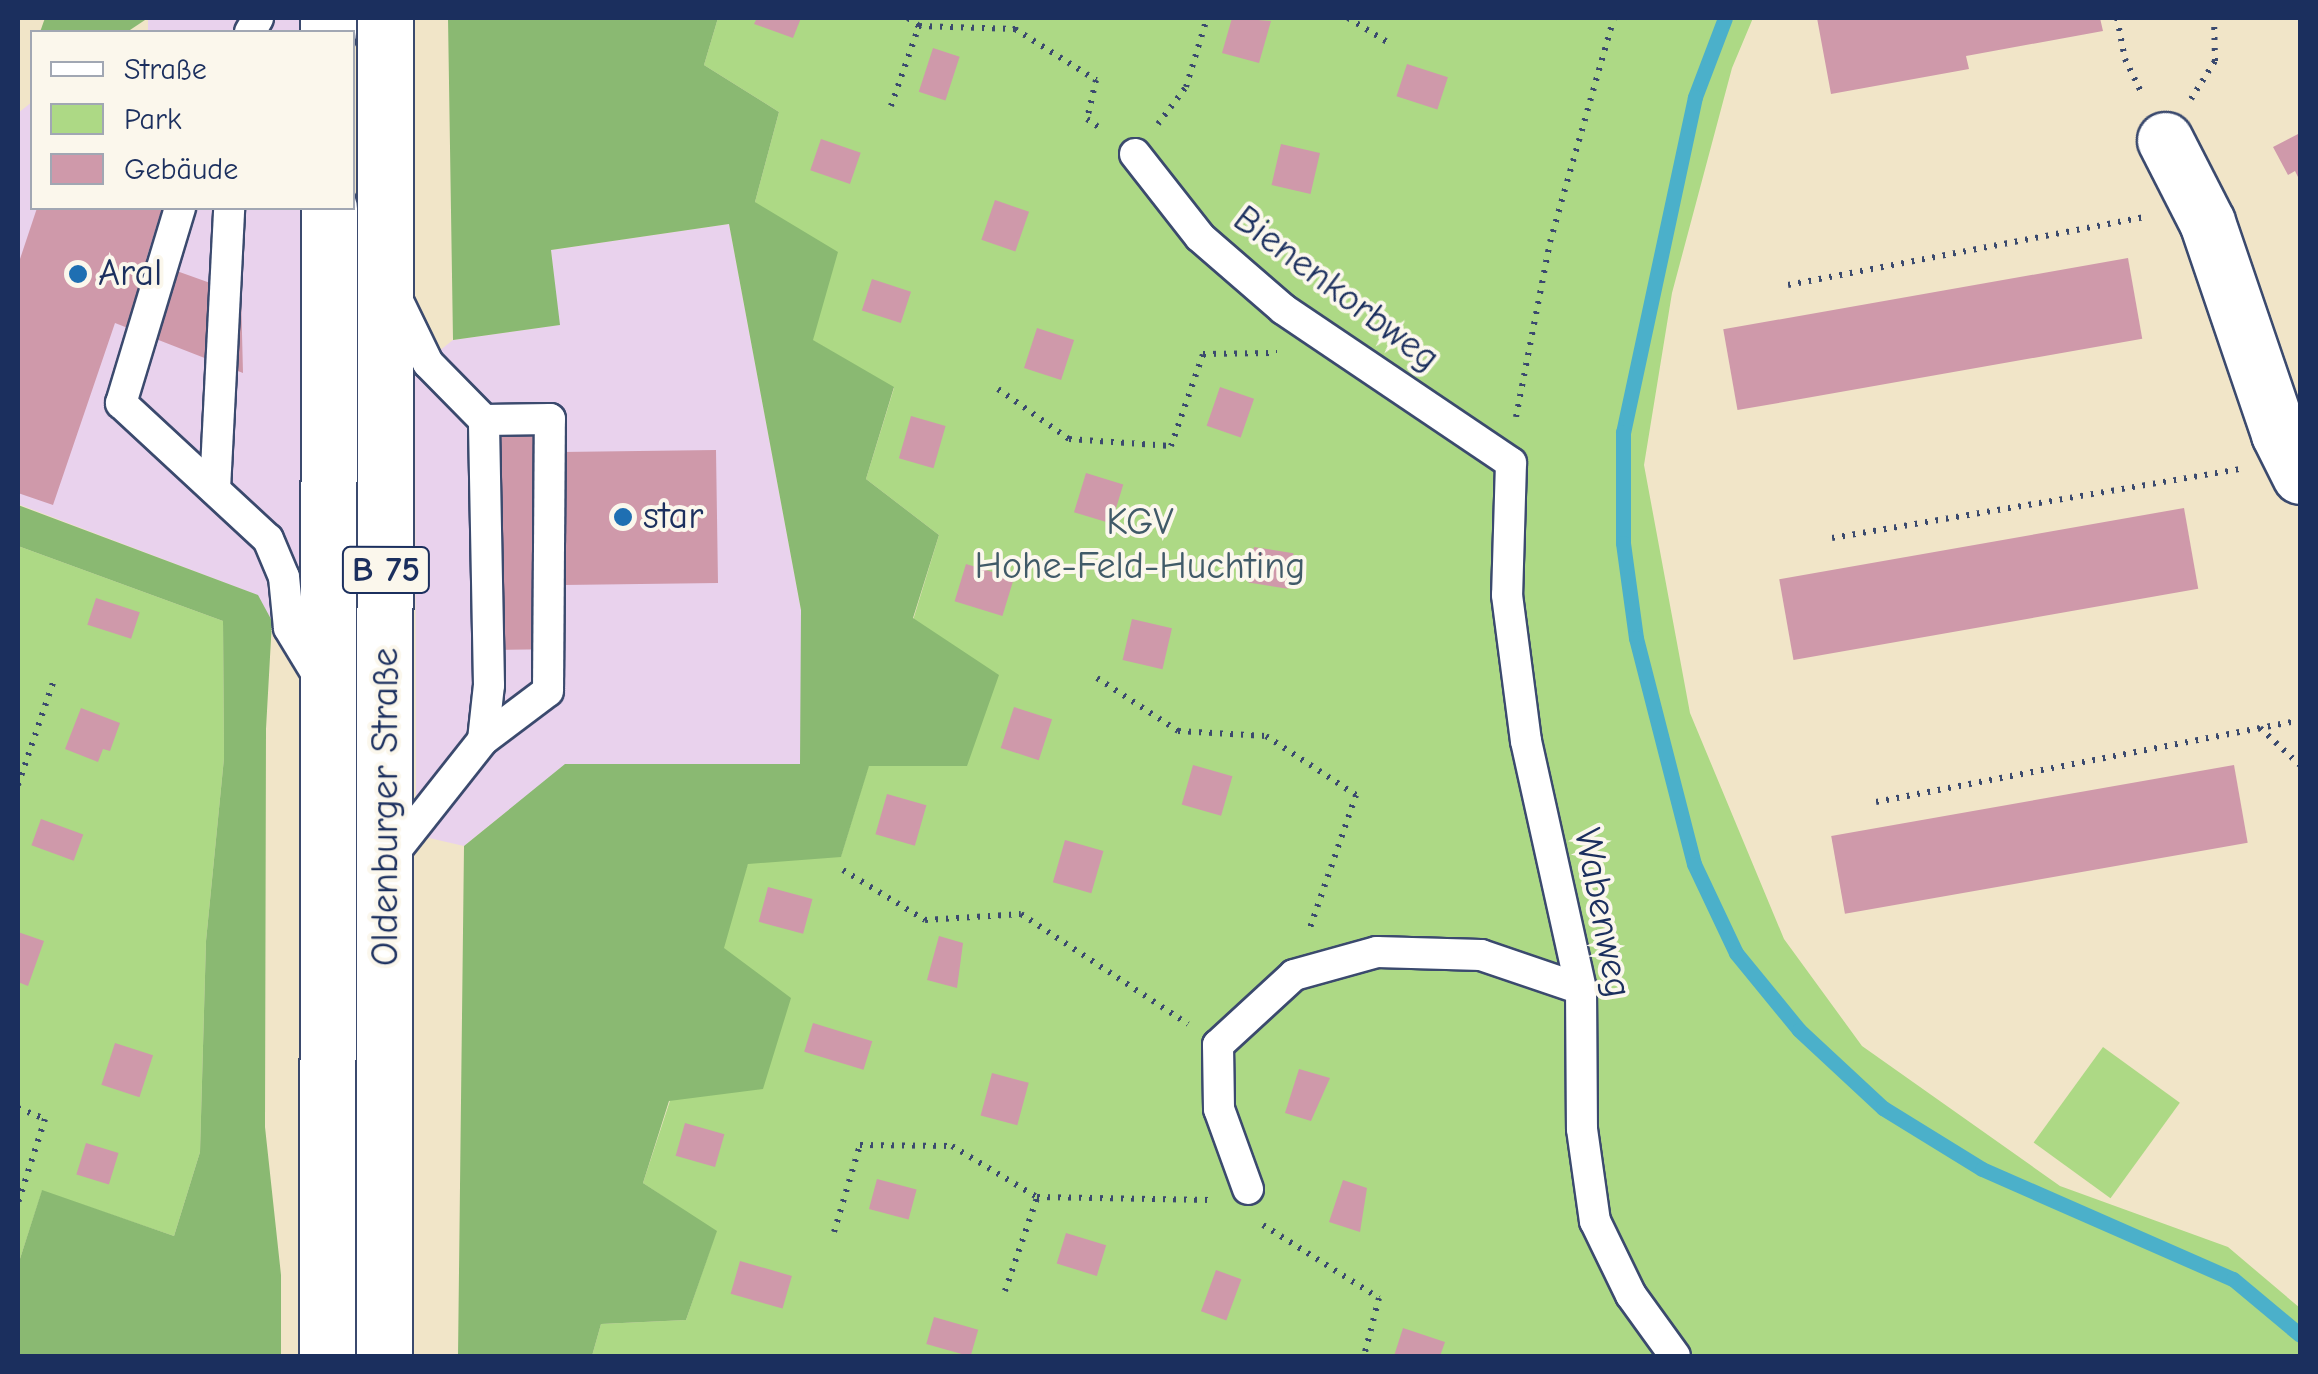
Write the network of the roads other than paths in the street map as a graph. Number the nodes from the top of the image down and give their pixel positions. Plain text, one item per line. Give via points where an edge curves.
1 (385, 18) edge
2 (2165, 140) road end
3 (1136, 154) road end
4 (179, 210) edge
5 (229, 210) edge
6 (329, 210) edge
7 (386, 277) junction
8 (484, 420) junction
9 (2293, 462) edge
10 (1511, 463) joint
11 (215, 489) junction
12 (330, 696) junction
13 (483, 740) junction
14 (386, 862) junction
15 (1581, 989) junction
16 (1248, 1189) road end
17 (328, 1356) edge
18 (384, 1356) edge
19 (1675, 1356) edge

1 - 7 main road, Oldenburger Straße / B 75
2 - 9 main road via 2197,201
3 - 10 lane, Bienenkorbweg via 1200,237 1299,320
4 - 11 lane via 121,403
5 - 11 lane
6 - 12 main road, Oldenburger Straße / B 75
7 - 8 lane via 428,363
7 - 14 main road, Oldenburger Straße / B 75
8 - 13 lane via 489,685
8 - 13 lane via 550,419 548,691
10 - 15 lane, Wabenweg via 1507,595 1523,723
11 - 12 lane via 268,539 284,577 289,628
12 - 17 main road, Oldenburger Straße / B 75
13 - 14 lane
14 - 18 main road, Oldenburger Straße / B 75
15 - 16 lane via 1481,956 1376,952 1294,975 1218,1045 1219,1109
15 - 19 lane, Wabenweg via 1582,1129 1595,1221 1630,1296

